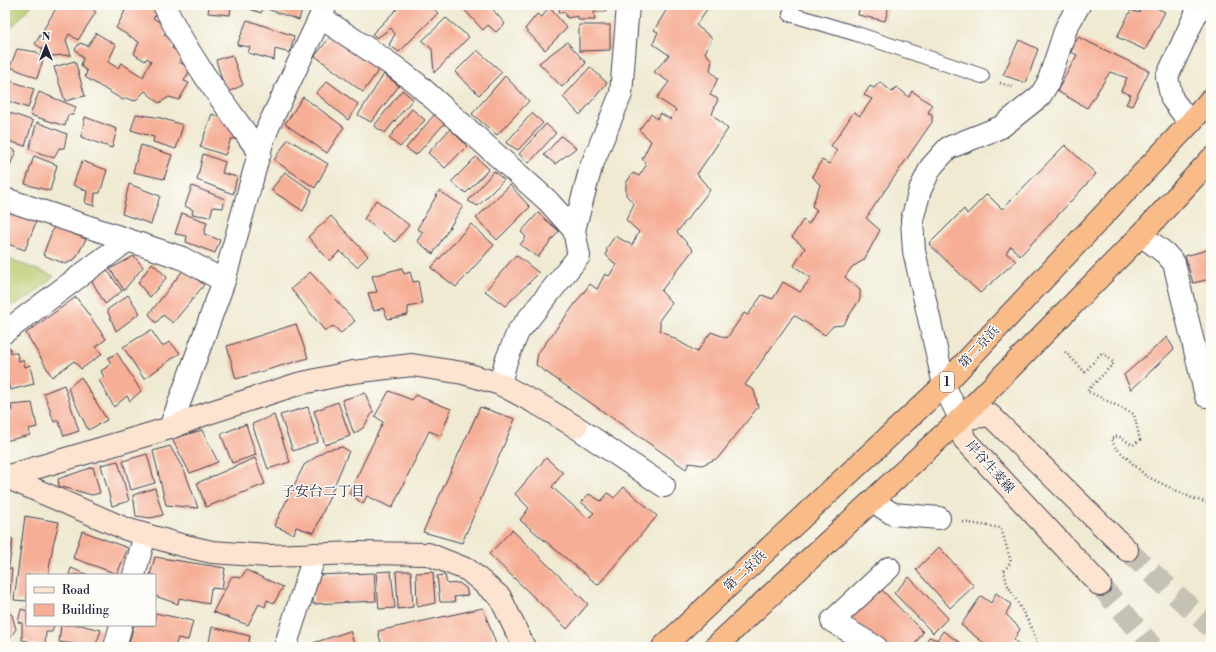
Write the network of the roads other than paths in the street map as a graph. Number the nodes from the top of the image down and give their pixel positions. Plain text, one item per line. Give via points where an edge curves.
1 (164, 5) edge
2 (628, 5) edge
3 (793, 5) edge
4 (1079, 5) edge
5 (1200, 5) edge
6 (323, 11) edge
7 (982, 76) road end
8 (1211, 99) edge
9 (1190, 123) junction
10 (260, 153) junction
11 (1211, 158) edge
12 (5, 199) edge
13 (574, 230) junction
14 (1141, 235) junction
15 (128, 240) junction
16 (224, 281) junction
17 (5, 332) edge
18 (500, 384) junction
19 (944, 385) junction
20 (1206, 396) dead end
21 (960, 419) junction
22 (170, 428) junction
23 (5, 477) edge
24 (664, 486) dead end
25 (872, 501) junction
26 (939, 518) road end
27 (146, 534) junction
28 (1127, 550) tunnel mouth
29 (315, 554) junction
30 (889, 568) dead end
31 (134, 574) edge
32 (1100, 585) tunnel mouth
33 (121, 626) edge
34 (114, 647) edge
35 (284, 647) edge
36 (524, 647) edge
37 (663, 647) edge
38 (715, 647) edge
39 (876, 647) edge

1 - 10 street via 175,28 211,84
2 - 13 street via 621,94 591,167
3 - 7 lane via 790,14
4 - 19 street via 1066,28 1048,83 1001,127 948,148 931,167 920,190 912,220 914,251
5 - 9 street via 1168,77 1172,99
6 - 10 street via 269,126
6 - 13 street via 416,83 548,201
8 - 9 highway, 第二京浜 / 1
9 - 19 highway, 第二京浜 / 1
10 - 16 street
11 - 14 highway
12 - 15 street
13 - 18 street via 579,256 518,332
14 - 20 street via 1165,252 1174,263
14 - 21 highway
15 - 16 street via 182,258
15 - 17 street
16 - 22 street
18 - 22 street via 463,373 412,365 353,372 291,387 205,414
18 - 24 street via 576,427
19 - 21 street
19 - 37 highway, 第二京浜 / 1
21 - 25 highway
21 - 28 street via 990,415
21 - 32 street, 岸谷生麦線 via 964,439
22 - 23 street
23 - 27 street via 126,529
25 - 26 street via 893,514
25 - 38 highway
27 - 29 street via 212,552 268,556
27 - 31 street
29 - 35 street
29 - 36 street via 428,554 468,570 500,597
30 - 39 street via 832,621
33 - 34 street

